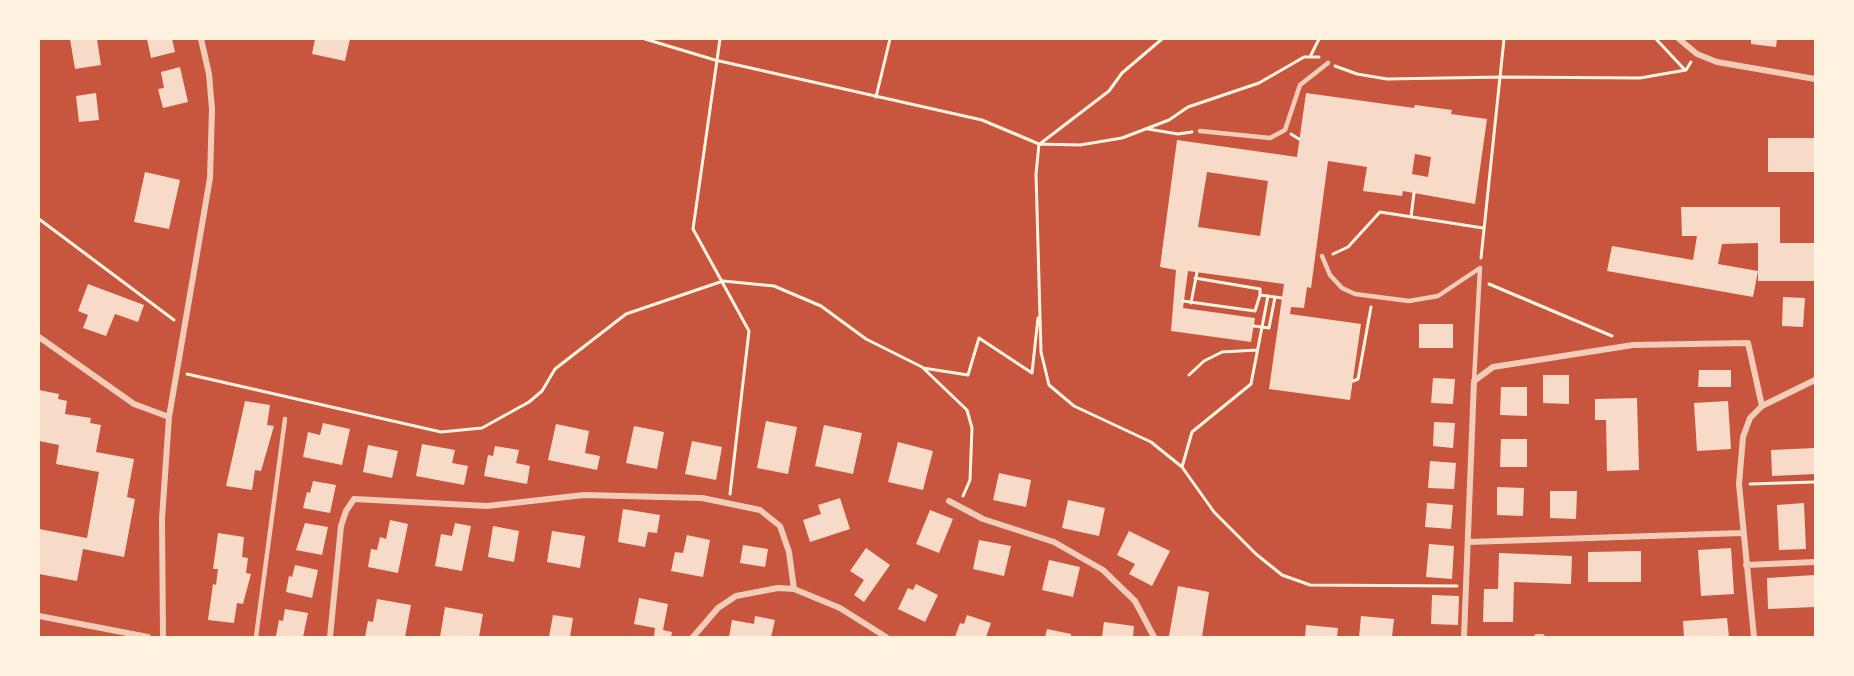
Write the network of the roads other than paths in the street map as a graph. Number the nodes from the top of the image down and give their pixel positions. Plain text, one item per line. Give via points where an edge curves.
1 (201, 39) edge
2 (1679, 39) edge
3 (1328, 63) road end
4 (1815, 79) edge
5 (1200, 131) road end
6 (1322, 256) road end
7 (39, 337) edge
8 (1815, 380) edge
9 (1474, 381) junction
10 (1762, 406) junction
11 (169, 417) junction
12 (285, 419) dead end
13 (949, 501) dead end
14 (1742, 533) junction
15 (1468, 542) junction
16 (1815, 562) edge
17 (1746, 565) junction
18 (794, 589) junction
19 (39, 616) edge
20 (148, 637) edge
21 (163, 637) edge
22 (256, 637) edge
23 (330, 637) edge
24 (693, 637) edge
25 (886, 637) edge
26 (1154, 637) edge
27 (1464, 637) edge
28 (1537, 637) edge
29 (1542, 637) edge
30 (1754, 637) edge

1 - 11 street via 212,109 210,178
2 - 4 street via 1697,54 1717,62
3 - 5 lane via 1300,85 1285,130 1270,138
6 - 9 lane via 1330,275 1342,288 1355,294 1409,301 1438,296 1480,268
7 - 11 street via 134,404
8 - 10 street
9 - 10 street via 1493,367 1633,345 1748,343
9 - 15 street
10 - 14 street via 1750,418 1743,437 1739,484
11 - 21 street via 162,519
12 - 22 lane
13 - 26 street via 983,519 1054,542 1102,570 1135,601
14 - 15 street
14 - 17 street
15 - 27 street
16 - 17 street
17 - 30 street
18 - 23 street via 789,552 780,526 760,510 702,498 584,495 487,506 354,499 341,526
18 - 24 street via 736,596 718,608
18 - 25 street via 840,608
19 - 20 street
28 - 29 street

